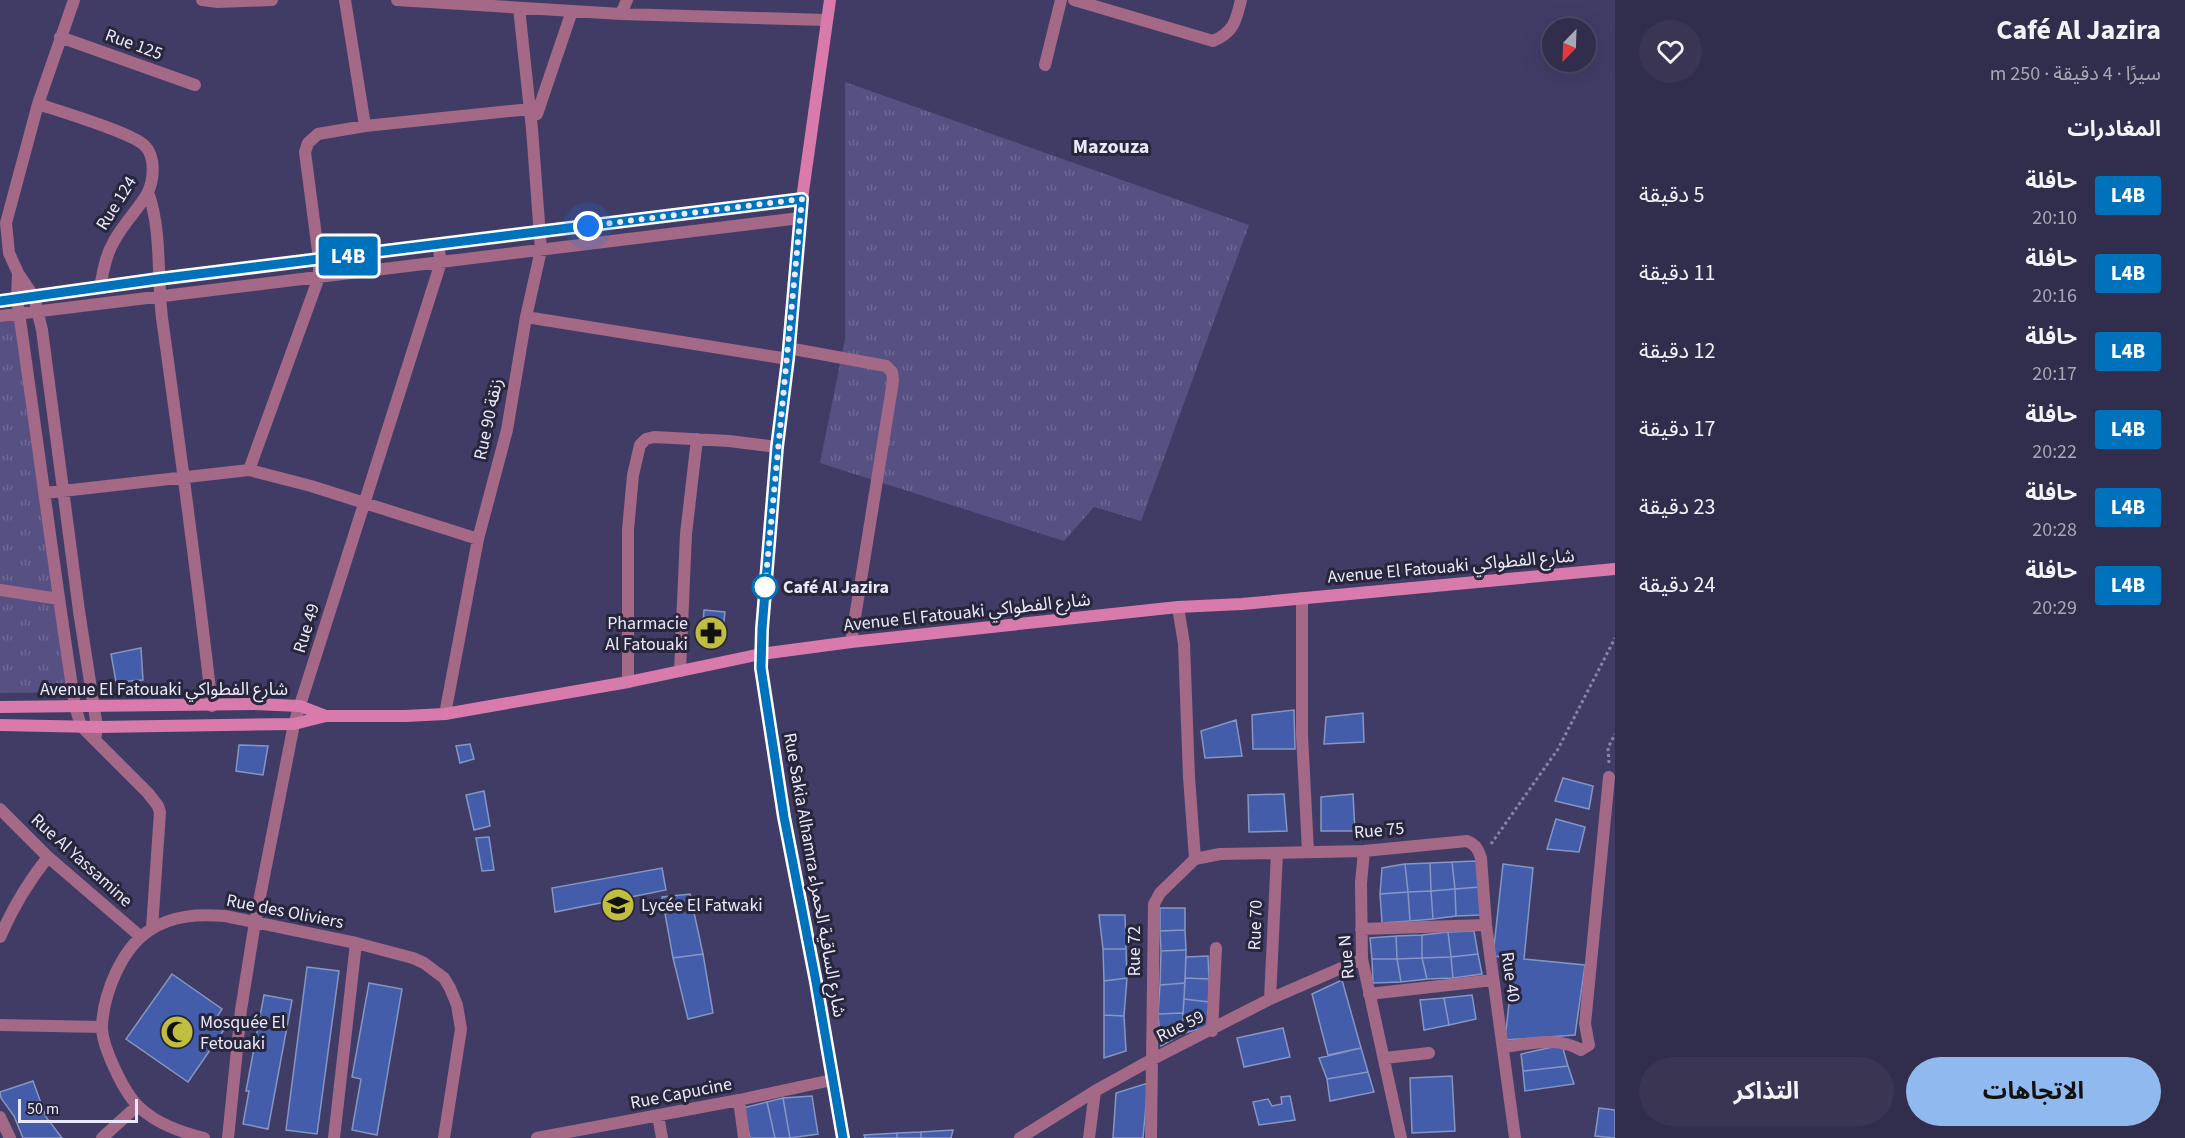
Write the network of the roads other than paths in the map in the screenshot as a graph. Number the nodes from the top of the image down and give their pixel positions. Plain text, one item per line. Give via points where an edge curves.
1 (74, 0) edge
2 (202, 0) edge
3 (272, 0) edge
4 (345, 0) edge
5 (397, 0) edge
6 (627, 0) edge
7 (830, 0) edge
8 (1061, 0) edge
9 (1074, 0) edge
10 (1241, 0) edge
11 (219, 1) edge
12 (439, 2) edge
13 (519, 8) junction
14 (572, 11) junction
15 (621, 14) junction
16 (826, 20) junction
17 (60, 37) junction
18 (1045, 65) dead end
19 (195, 85) dead end
20 (38, 104) junction
21 (534, 108) junction
22 (364, 126) junction
23 (148, 192) junction
24 (802, 199) junction
25 (800, 218) junction
26 (541, 232) junction
27 (438, 245) junction
28 (542, 250) junction
29 (319, 259) junction
30 (441, 262) junction
31 (18, 273) junction
32 (319, 277) junction
33 (158, 279) junction
34 (100, 287) junction
35 (34, 297) junction
36 (160, 297) junction
37 (17, 299) junction
38 (0, 301) edge
39 (38, 312) junction
40 (19, 314) junction
41 (0, 316) edge
42 (526, 317) junction
43 (788, 354) junction
44 (697, 439) junction
45 (777, 447) junction
46 (249, 470) junction
47 (184, 477) junction
48 (64, 492) junction
49 (45, 493) junction
50 (363, 503) junction
51 (478, 539) junction
52 (1615, 569) edge
53 (0, 590) edge
54 (1302, 598) junction
55 (59, 600) junction
56 (1178, 607) junction
57 (851, 642) junction
58 (761, 654) junction
59 (680, 671) junction
60 (628, 682) junction
61 (75, 706) junction
62 (94, 706) junction
63 (212, 706) junction
64 (300, 706) junction
65 (0, 707) edge
66 (445, 714) junction
67 (326, 716) junction
68 (294, 724) junction
69 (0, 725) edge
70 (81, 726) junction
71 (97, 727) junction
72 (95, 740) junction
73 (1609, 777) road end
74 (0, 809) edge
75 (1308, 851) junction
76 (1364, 851) junction
77 (1277, 853) junction
78 (48, 856) junction
79 (1481, 858) joint
80 (1195, 859) junction
81 (255, 922) junction
82 (1486, 925) junction
83 (152, 928) junction
84 (1361, 929) junction
85 (0, 937) edge
86 (141, 937) junction
87 (356, 943) junction
88 (1216, 948) dead end
89 (1362, 959) junction
90 (1493, 980) junction
91 (1369, 994) junction
92 (1270, 999) junction
93 (0, 1025) edge
94 (102, 1027) junction
95 (1212, 1031) junction
96 (1503, 1047) junction
97 (1429, 1053) dead end
98 (1385, 1058) junction
99 (1151, 1059) junction
100 (832, 1080) junction
101 (1095, 1091) junction
102 (739, 1100) junction
103 (137, 1106) junction
104 (658, 1115) junction
105 (0, 1117) edge
106 (585, 1134) edge
107 (10, 1138) edge
108 (102, 1138) edge
109 (204, 1138) edge
110 (228, 1138) edge
111 (334, 1138) edge
112 (444, 1138) edge
113 (537, 1138) edge
114 (662, 1138) edge
115 (744, 1138) edge
116 (843, 1138) edge
117 (1020, 1138) edge
118 (1089, 1138) edge
119 (1151, 1138) edge
120 (1401, 1138) edge
121 (1515, 1138) edge

1 - 17 street
2 - 11 street
3 - 11 street
4 - 22 street
5 - 12 street
6 - 15 street
7 - 16 main road, Rue Sakia Alhamra شارع الساقية الحمراء
8 - 18 street
9 - 10 street via 1213,40 1232,28
12 - 13 street
13 - 14 street
13 - 21 street
14 - 15 street
14 - 21 street
15 - 16 street
16 - 24 main road, Rue Sakia Alhamra شارع الساقية الحمراء
17 - 19 street, Rue 125
17 - 20 street
20 - 23 street, Rue 124 via 129,136 146,146 152,161
20 - 31 street via 6,223 9,253
21 - 22 street
21 - 26 street, Rue 90 زنقة via 532,129
22 - 29 street via 318,134 308,143 305,152
23 - 33 street via 154,212
23 - 34 street, Rue 124 via 113,243
24 - 25 main road, Rue Sakia Alhamra شارع الساقية الحمراء
24 - 26 street
25 - 28 street
25 - 43 main road, Rue Sakia Alhamra شارع الساقية الحمراء
26 - 27 street
26 - 28 street, Rue 90 زنقة
27 - 29 street
27 - 30 street, Rue 49
28 - 30 street
28 - 42 street, Rue 90 زنقة
29 - 32 street
29 - 33 street
30 - 32 street
30 - 50 street, Rue 49
31 - 35 street
31 - 37 street
32 - 36 street
32 - 46 street
33 - 34 street
33 - 36 street
34 - 35 street
35 - 37 street
35 - 39 street
36 - 39 street
36 - 47 street
37 - 38 street
37 - 40 street
39 - 40 street
39 - 48 street
40 - 41 street
40 - 49 street
42 - 43 street
42 - 51 street, Rue 90 زنقة via 507,430
43 - 45 main road, Rue Sakia Alhamra شارع الساقية الحمراء
43 - 57 street via 886,366 892,372
44 - 45 street
44 - 59 street via 686,534
44 - 60 street via 654,437 642,442 638,450 628,530
45 - 58 main road, Rue Sakia Alhamra شارع الساقية الحمراء
46 - 47 street
46 - 50 street
47 - 48 street
47 - 63 street
48 - 49 street
48 - 62 street
49 - 55 street
50 - 51 street
50 - 64 street, Rue 49
51 - 66 street, Rue 90 زنقة
52 - 54 main road, Avenue El Fatouaki شارع الفطواكي
53 - 55 street
54 - 56 main road, Avenue El Fatouaki شارع الفطواكي
54 - 75 street via 1302,735
55 - 61 street
56 - 57 main road, Avenue El Fatouaki شارع الفطواكي
56 - 80 street via 1184,644
57 - 58 main road, Avenue El Fatouaki شارع الفطواكي
58 - 59 main road, Avenue El Fatouaki شارع الفطواكي
58 - 100 main road, Rue Sakia Alhamra شارع الساقية الحمراء via 784,817
59 - 60 main road, Avenue El Fatouaki شارع الفطواكي
60 - 66 main road, Avenue El Fatouaki شارع الفطواكي
61 - 62 main road, Avenue El Fatouaki شارع الفطواكي
61 - 65 main road, Avenue El Fatouaki شارع الفطواكي
61 - 70 street
62 - 63 main road, Avenue El Fatouaki شارع الفطواكي
62 - 71 street
63 - 64 main road, Avenue El Fatouaki شارع الفطواكي
64 - 67 main road, Avenue El Fatouaki شارع الفطواكي
64 - 68 street, Rue 49
66 - 67 main road, Avenue El Fatouaki شارع الفطواكي
67 - 68 main road, Avenue El Fatouaki شارع الفطواكي
68 - 71 main road, Avenue El Fatouaki شارع الفطواكي
68 - 81 street, Rue 49
69 - 70 main road, Avenue El Fatouaki شارع الفطواكي
70 - 71 main road, Avenue El Fatouaki شارع الفطواكي
70 - 72 street
71 - 72 street
72 - 83 street via 148,793 160,812
73 - 96 street via 1584,1024 1589,1045 1581,1050 1558,1041
74 - 78 street, Rue Al Yassamine
75 - 76 street, Rue 75
75 - 77 street, Rue 75
76 - 79 street, Rue 75 via 1467,841 1474,844
76 - 84 street, Rue N
77 - 80 street, Rue 75 via 1220,854
77 - 92 street, Rue 70
78 - 85 street via 12,909
78 - 86 street, Rue Al Yassamine
79 - 82 street, Rue 40
80 - 99 street, Rue 72 via 1155,901
81 - 83 street, Rue des Oliviers via 204,914 168,920
81 - 87 street, Rue des Oliviers
81 - 110 street, Rue 49
82 - 84 street
82 - 90 street, Rue 40
83 - 86 street, Rue des Oliviers
84 - 89 street, Rue N
86 - 94 street, Rue des Oliviers via 109,990
87 - 111 street
87 - 112 street, Rue des Oliviers via 424,963 444,978 450,988 461,1029
88 - 95 street
89 - 91 street, Rue N
89 - 92 street, Rue 59
90 - 91 street
90 - 96 street, Rue 40
91 - 98 street, Rue N
92 - 95 street, Rue 59
93 - 94 street
94 - 103 street, Rue des Oliviers via 118,1076
95 - 99 street, Rue 59
96 - 121 street, Rue 40
97 - 98 street
98 - 120 street, Rue N
99 - 101 street, Rue 59
99 - 119 street, Rue 72
100 - 102 street, Rue Capucine
100 - 116 main road, Rue Sakia Alhamra شارع الساقية الحمراء
101 - 117 street, Rue 59
101 - 118 street
102 - 104 street, Rue Capucine
102 - 115 street
103 - 108 street
103 - 109 street, Rue des Oliviers via 164,1124
104 - 106 street, Rue Capucine
104 - 114 street
105 - 107 street
106 - 113 street, Rue Capucine

